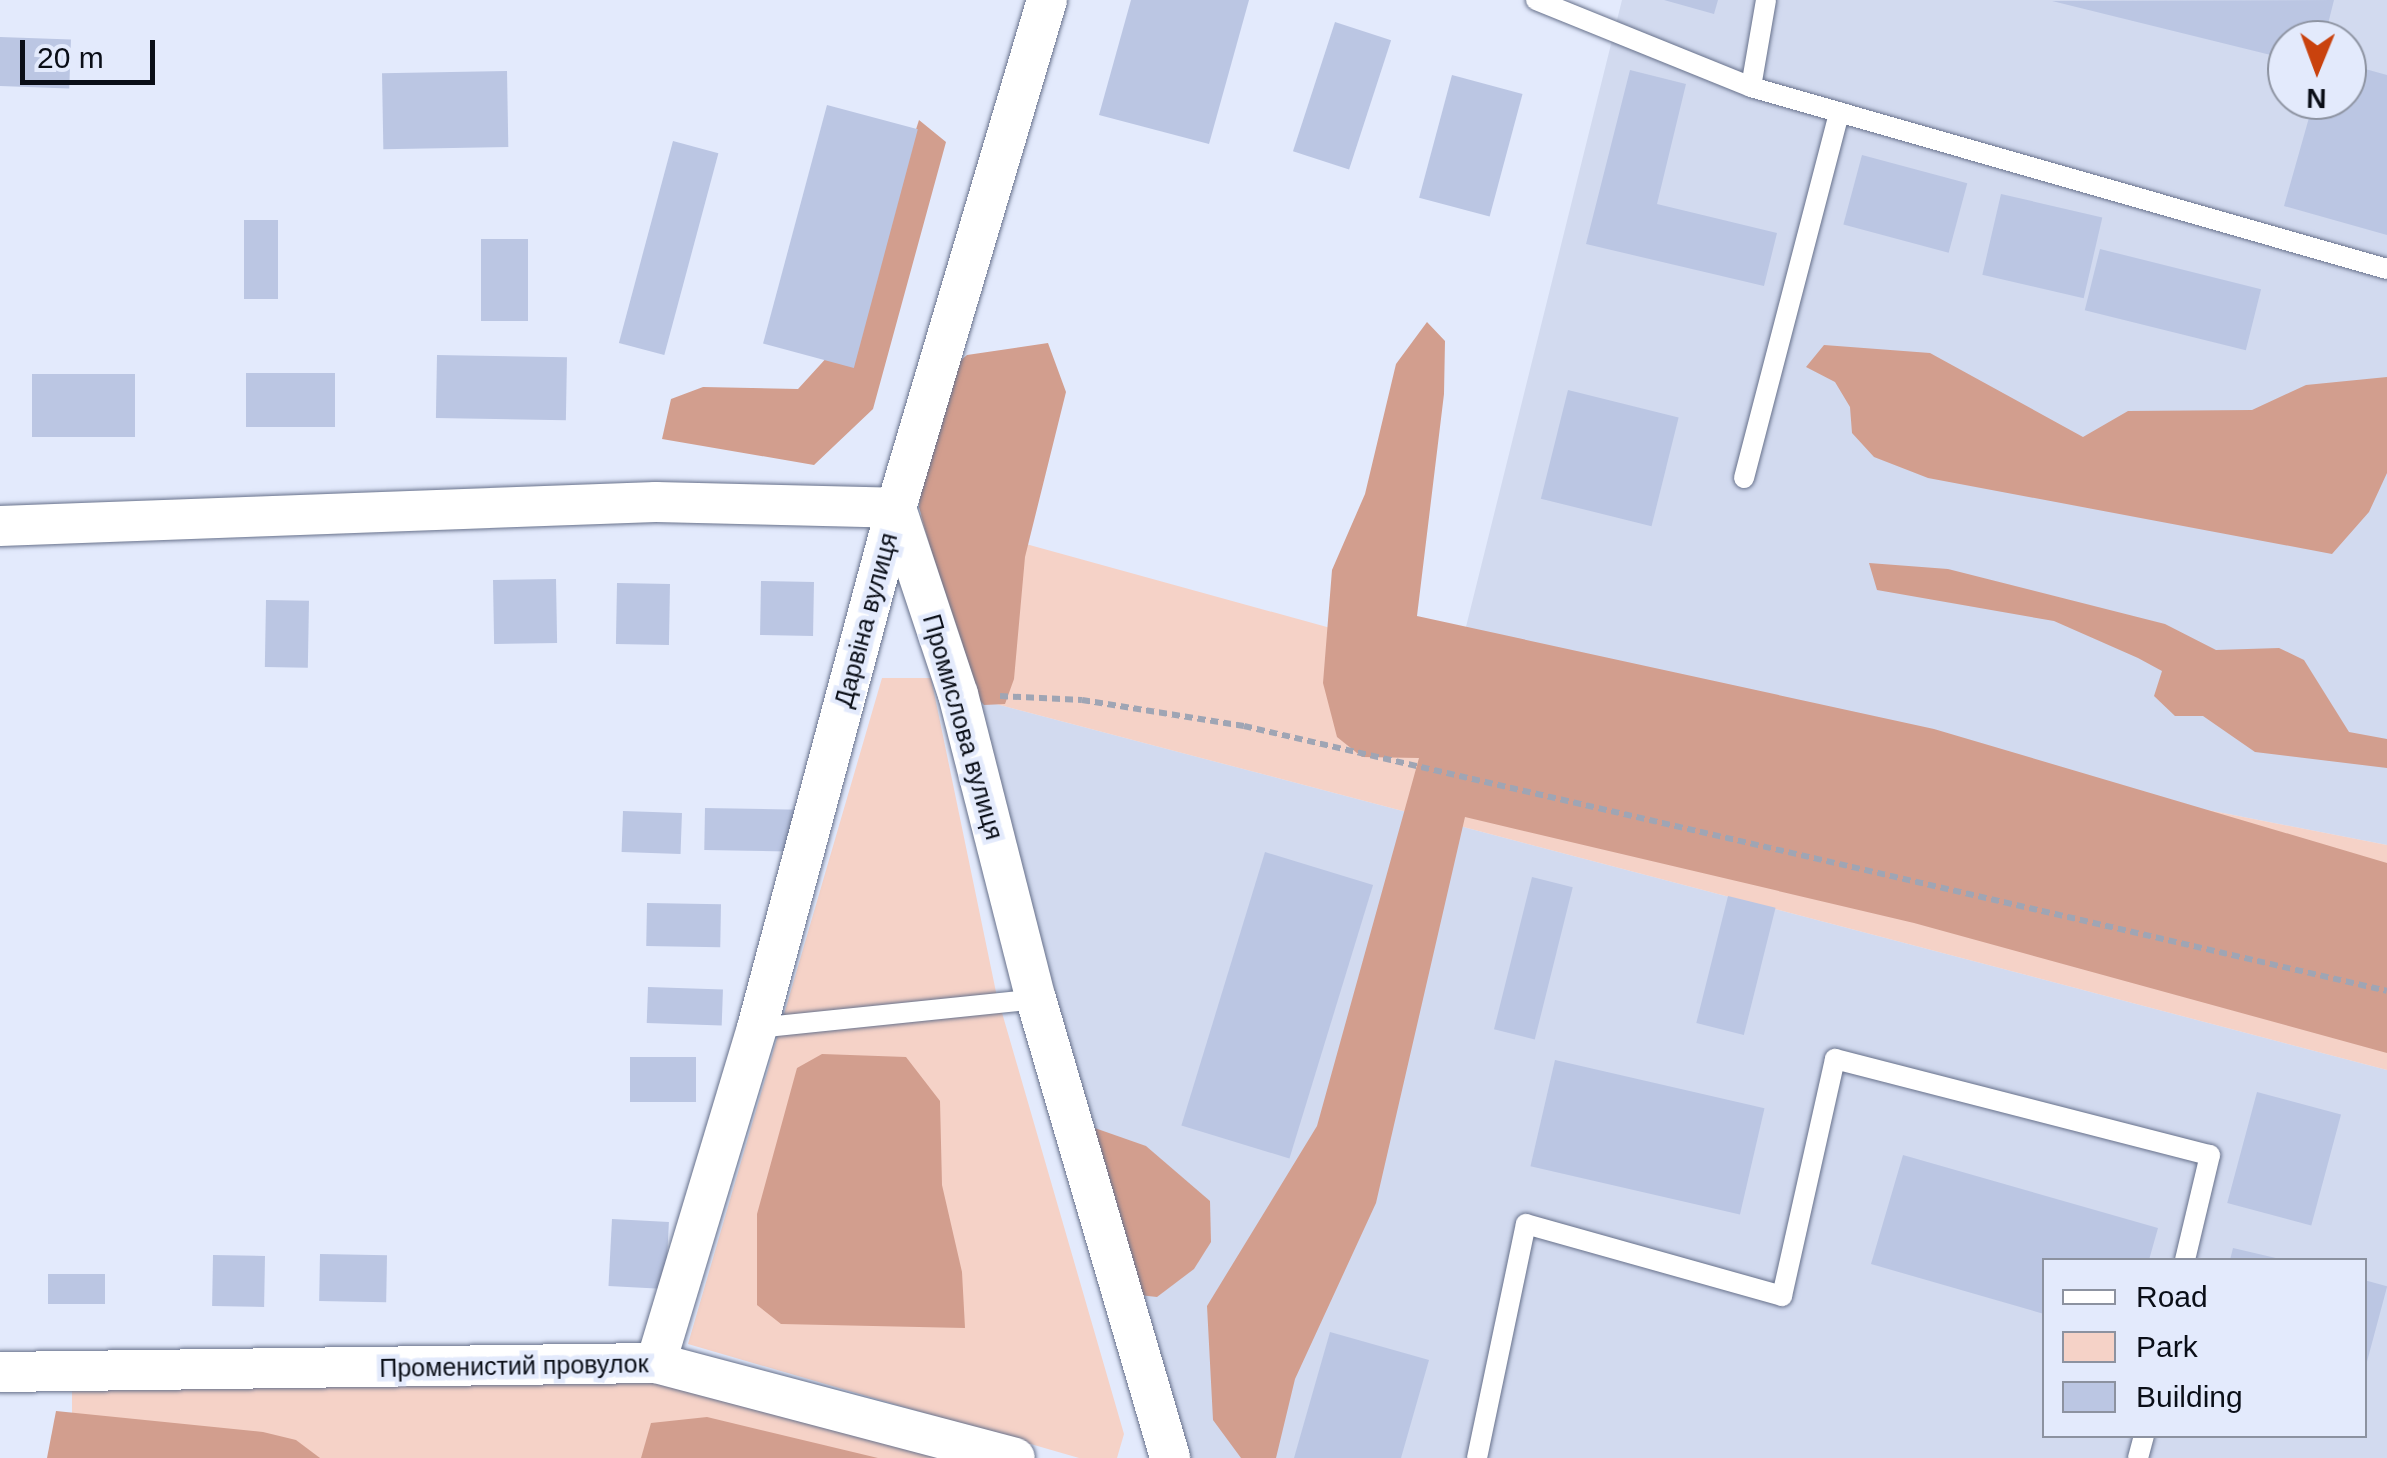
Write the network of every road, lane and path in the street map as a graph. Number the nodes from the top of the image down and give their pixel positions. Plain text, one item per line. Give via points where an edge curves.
1 (1047, 0) edge
2 (1536, 0) edge
3 (1766, 0) edge
4 (1751, 87) junction
5 (1839, 112) junction
6 (2387, 269) edge
7 (1744, 478) dead end
8 (896, 508) junction
9 (0, 526) edge
10 (958, 694) junction
11 (2387, 992) edge
12 (1036, 998) junction
13 (757, 1028) junction
14 (2185, 1258) edge
15 (656, 1363) junction
16 (0, 1372) edge
17 (1015, 1458) edge
18 (1170, 1458) edge
19 (1478, 1458) edge

1 - 8 street
2 - 4 lane
3 - 4 lane
4 - 5 lane
5 - 6 lane
5 - 7 lane
8 - 9 street, Дарвіна вулиця via 656,502
8 - 10 street, Промислова вулиця
8 - 13 street, Дарвіна вулиця
10 - 11 path via 1082,700 1244,726
10 - 12 street, Промислова вулиця
12 - 13 lane
12 - 18 street, Промислова вулиця
13 - 15 street, Дарвіна вулиця
14 - 19 lane via 2210,1155 1835,1060 1782,1296 1526,1224
15 - 16 street, Променистий провулок
15 - 17 street, Променистий провулок

